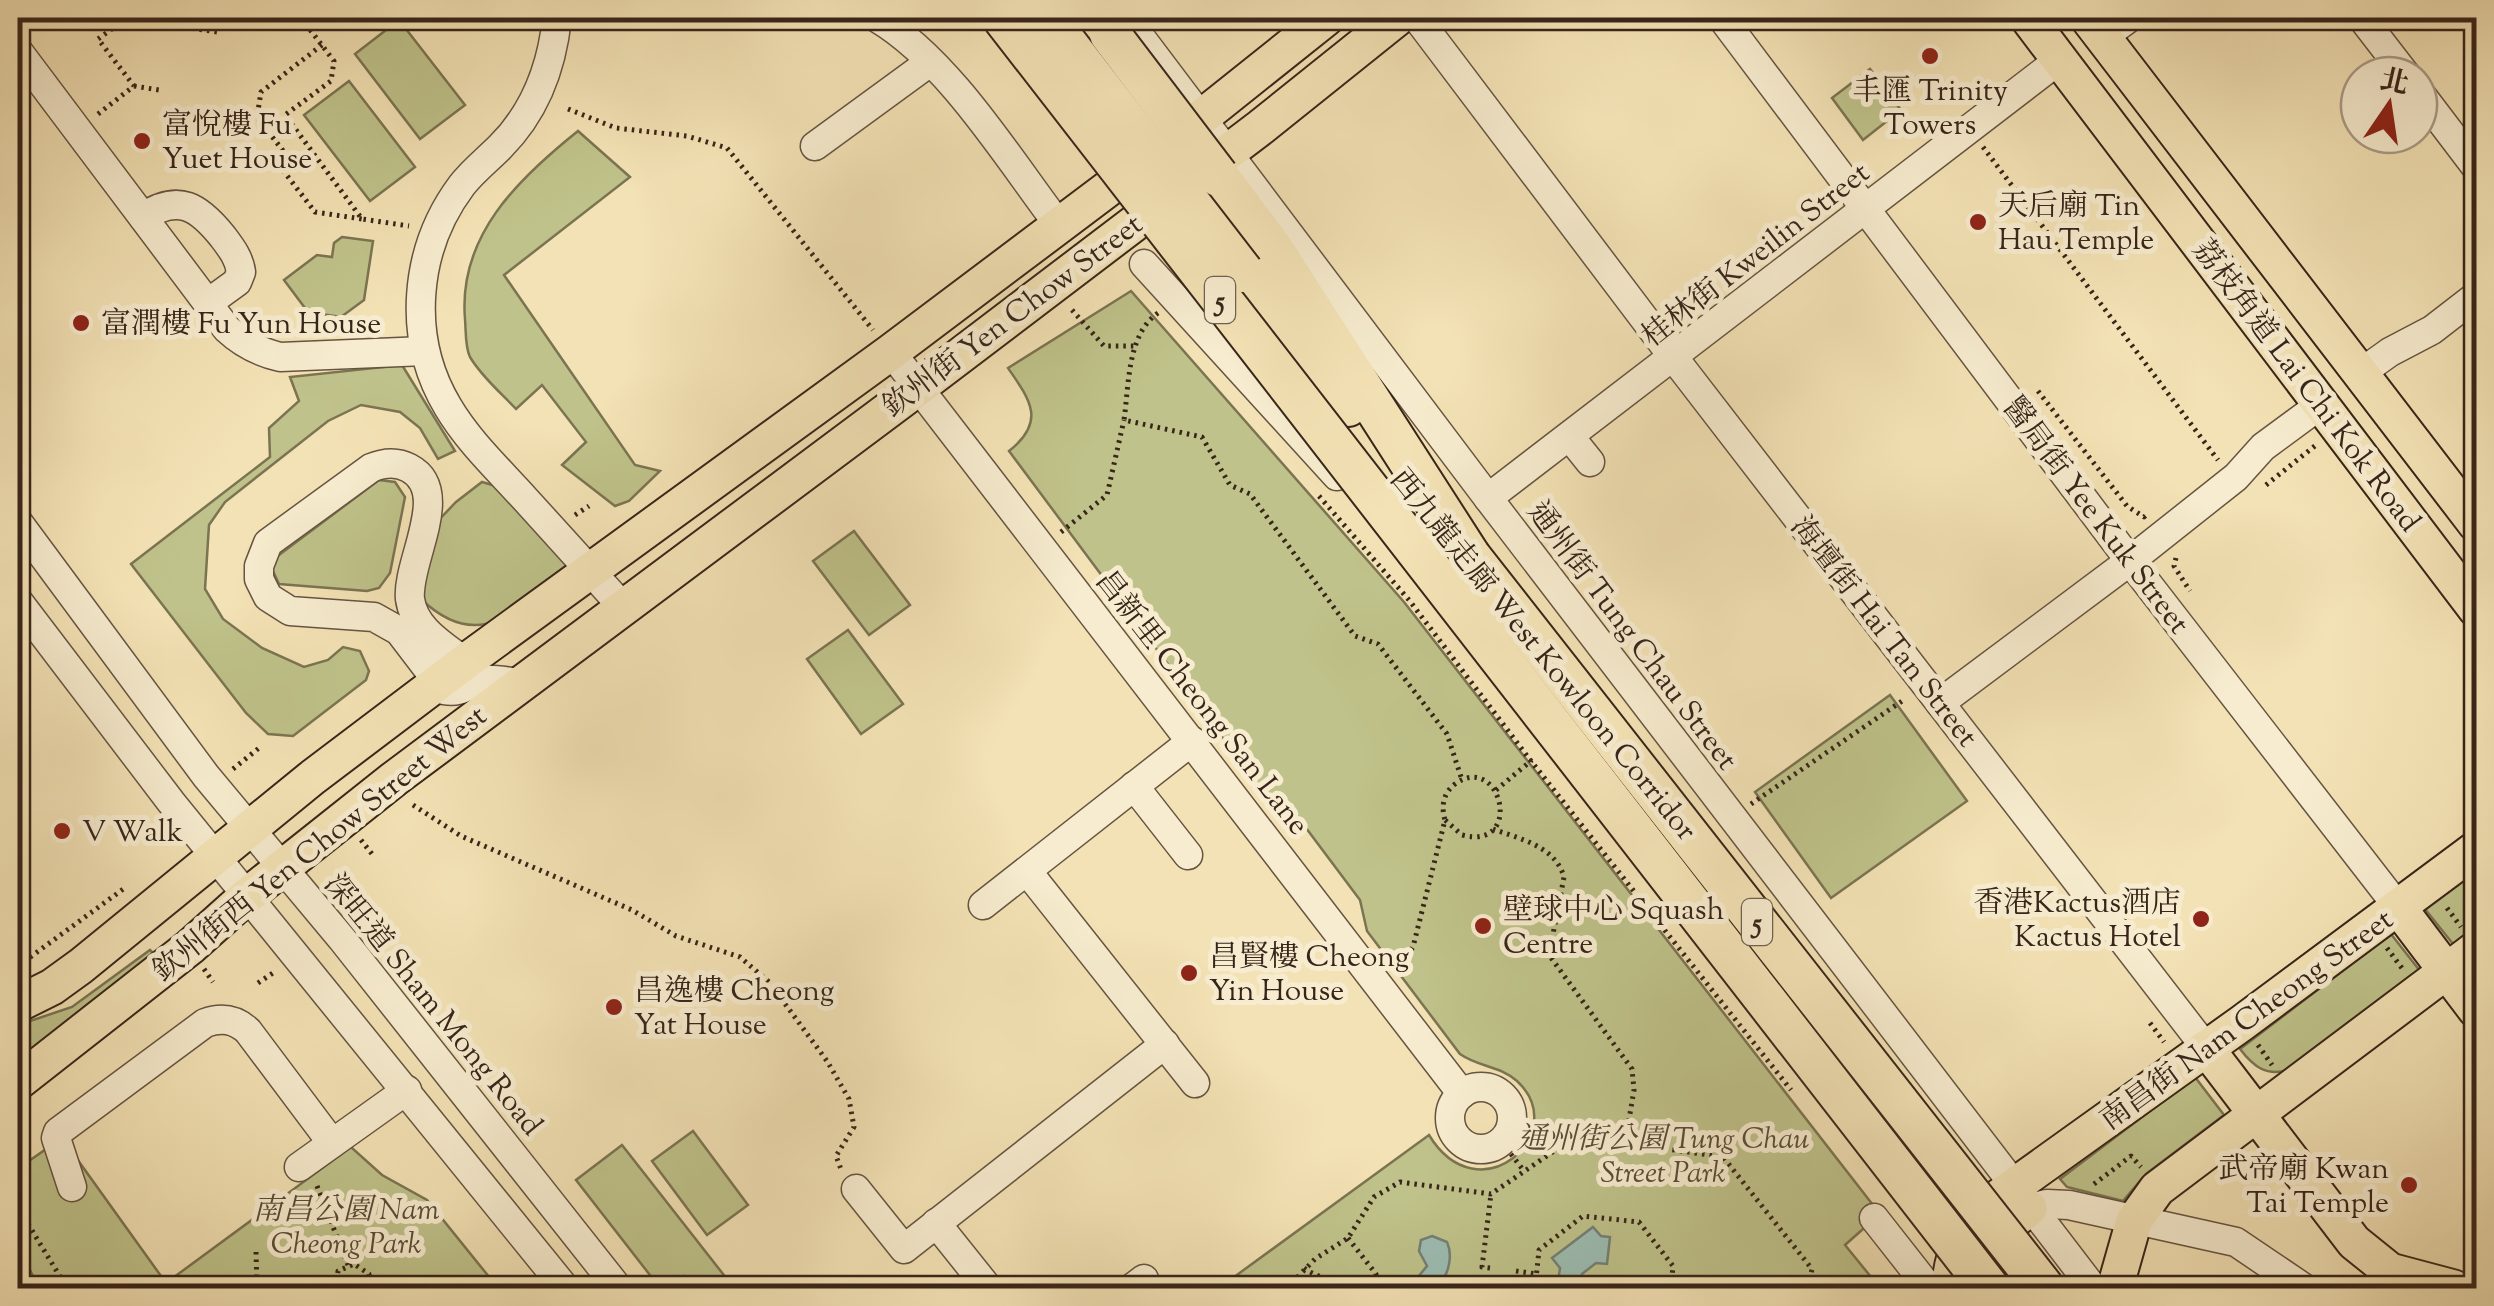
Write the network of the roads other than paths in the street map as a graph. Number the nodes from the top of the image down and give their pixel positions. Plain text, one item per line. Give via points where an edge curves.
1 (556, 18) edge
2 (878, 18) edge
3 (1003, 18) edge
4 (1047, 18) edge
5 (1097, 18) edge
6 (1126, 18) edge
7 (1326, 18) edge
8 (1397, 18) edge
9 (1417, 18) edge
10 (1722, 18) edge
11 (2028, 18) edge
12 (2362, 18) edge
13 (2107, 24) edge
14 (18, 51) edge
15 (2391, 55) edge
16 (2059, 60) junction
17 (930, 62) junction
18 (1200, 117) junction
19 (2439, 118) edge
20 (815, 146) dead end
21 (1227, 151) junction
22 (2476, 167) edge
23 (1867, 208) junction
24 (143, 217) junction
25 (1058, 224) junction
26 (1144, 264) dead end
27 (2476, 296) edge
28 (208, 304) junction
29 (883, 342) junction
30 (426, 352) junction
31 (1674, 358) junction
32 (2362, 372) junction
33 (919, 387) junction
34 (2320, 405) junction
35 (1570, 437) junction
36 (1590, 462) dead end
37 (1488, 498) junction
38 (18, 522) edge
39 (2476, 524) edge
40 (2130, 560) junction
41 (1455, 568) junction
42 (590, 571) junction
43 (18, 601) edge
44 (623, 608) junction
45 (2476, 609) edge
46 (452, 673) junction
47 (520, 683) junction
48 (1632, 686) junction
49 (1940, 703) junction
50 (1192, 741) junction
51 (1536, 757) road end
52 (1134, 786) junction
53 (249, 827) junction
54 (2476, 849) edge
55 (216, 855) junction
56 (1188, 855) dead end
57 (283, 866) junction
58 (1027, 871) junction
59 (248, 895) junction
60 (983, 906) dead end
61 (2384, 918) junction
62 (2476, 948) edge
63 (2433, 981) junction
64 (18, 1004) edge
65 (2476, 1010) edge
66 (1165, 1044) junction
67 (2206, 1048) junction
68 (18, 1082) edge
69 (1195, 1083) dead end
70 (407, 1090) junction
71 (1462, 1094) dead end
72 (2254, 1115) junction
73 (332, 1143) junction
74 (306, 1170) road end
75 (72, 1187) dead end
76 (856, 1189) road end
77 (2021, 1198) junction
78 (1874, 1218) dead end
79 (2134, 1221) junction
80 (936, 1224) junction
81 (1943, 1283) edge
82 (565, 1288) edge
83 (618, 1288) edge
84 (988, 1288) edge
85 (1989, 1288) edge
86 (2044, 1288) edge
87 (2093, 1288) edge
88 (2115, 1288) edge
89 (2304, 1288) edge
90 (2454, 1288) edge

1 - 30 street via 549,63 530,108 465,181 433,236 421,285
2 - 17 street
3 - 41 highway, 西九龍走廊 West Kowloon Corridor / 5, bridge
4 - 41 highway, 西九龍走廊 West Kowloon Corridor / 5, bridge via 1418,496
5 - 41 highway, bridge via 1272,248
6 - 18 street, 通州街 Tung Chau Street
7 - 18 main road, 欽州街 Yen Chow Street
8 - 21 main road, 欽州街 Yen Chow Street
9 - 31 street, 海壇街 Hai Tan Street
10 - 23 street, 醫局街 Yee Kuk Street
11 - 16 main road, 荔枝角道 Lai Chi Kok Road
12 - 15 street
13 - 32 main road, 荔枝角道 Lai Chi Kok Road
14 - 24 street
16 - 23 street, 桂林街 Kweilin Street
16 - 34 main road, 荔枝角道 Lai Chi Kok Road
17 - 20 street
17 - 25 street
18 - 21 street, 通州街 Tung Chau Street
18 - 25 main road, 欽州街 Yen Chow Street
19 - 22 street
21 - 33 main road, 欽州街 Yen Chow Street
21 - 37 street, 通州街 Tung Chau Street
23 - 31 street, 桂林街 Kweilin Street
23 - 40 street, 醫局街 Yee Kuk Street
24 - 28 street
24 - 28 street via 173,204 190,207 206,216 235,253 241,272 236,282
25 - 29 main road, 欽州街 Yen Chow Street
26 - 41 street, bridge via 1328,466
27 - 32 street
28 - 30 street via 238,340 265,354
29 - 33 street, 昌新里 Cheong San Lane
29 - 42 main road, 欽州街 Yen Chow Street
30 - 42 street via 461,427
31 - 35 street, 桂林街 Kweilin Street
31 - 49 street, 海壇街 Hai Tan Street
32 - 39 main road, 荔枝角道 Lai Chi Kok Road
33 - 44 main road, 欽州街 Yen Chow Street
33 - 50 street, 昌新里 Cheong San Lane
34 - 40 street
34 - 45 main road, 荔枝角道 Lai Chi Kok Road
35 - 36 street
35 - 37 street, 桂林街 Kweilin Street
37 - 48 street, 通州街 Tung Chau Street
38 - 53 street, 深旺道 Sham Mong Road
40 - 49 street
40 - 61 street, 醫局街 Yee Kuk Street
41 - 85 highway, 西九龍走廊 West Kowloon Corridor / 5, bridge
41 - 86 highway, 西九龍走廊 West Kowloon Corridor / 5, bridge
42 - 44 street
42 - 46 main road, 欽州街西 Yen Chow Street West
43 - 55 street
44 - 47 main road, 欽州街西 Yen Chow Street West
46 - 46 street via 374,617 277,605 259,579 268,543 371,468 408,467 429,500 410,601
46 - 47 street via 444,690 468,689 478,681
46 - 53 main road, 欽州街西 Yen Chow Street West
47 - 57 main road, 欽州街西 Yen Chow Street West
48 - 51 street
48 - 77 street, 通州街 Tung Chau Street
49 - 67 street, 海壇街 Hai Tan Street
50 - 52 street
50 - 71 street, 昌新里 Cheong San Lane
52 - 56 street
52 - 58 street
53 - 55 main road, 欽州街西 Yen Chow Street West
53 - 57 street, 深旺道 Sham Mong Road
54 - 61 main road, 南昌街 Nam Cheong Street
55 - 59 street
55 - 64 main road, 欽州街西 Yen Chow Street West via 82,966
57 - 59 main road, 欽州街西 Yen Chow Street West
57 - 83 street, 深旺道 Sham Mong Road
58 - 60 street
58 - 66 street
59 - 68 main road, 欽州街西 Yen Chow Street West
59 - 70 street
61 - 63 main road, 醫局街 Yee Kuk Street
61 - 67 main road, 南昌街 Nam Cheong Street
62 - 63 main road
63 - 65 main road, 醫局街 Yee Kuk Street
63 - 72 main road
66 - 69 street
66 - 80 street
67 - 72 main road, 海壇街 Hai Tan Street
67 - 77 main road, 南昌街 Nam Cheong Street
70 - 73 street
70 - 82 street
72 - 79 main road via 2158,1189
72 - 90 main road, 海壇街 Hai Tan Street via 2354,1242 2390,1271
73 - 74 street
73 - 75 street via 248,1032 216,1020 58,1132
76 - 80 street via 904,1250
77 - 79 street
77 - 81 main road, 南昌街 Nam Cheong Street via 2009,1222
77 - 87 street, 通州街 Tung Chau Street
78 - 81 street
79 - 88 main road
79 - 89 street via 2236,1242
80 - 84 street

